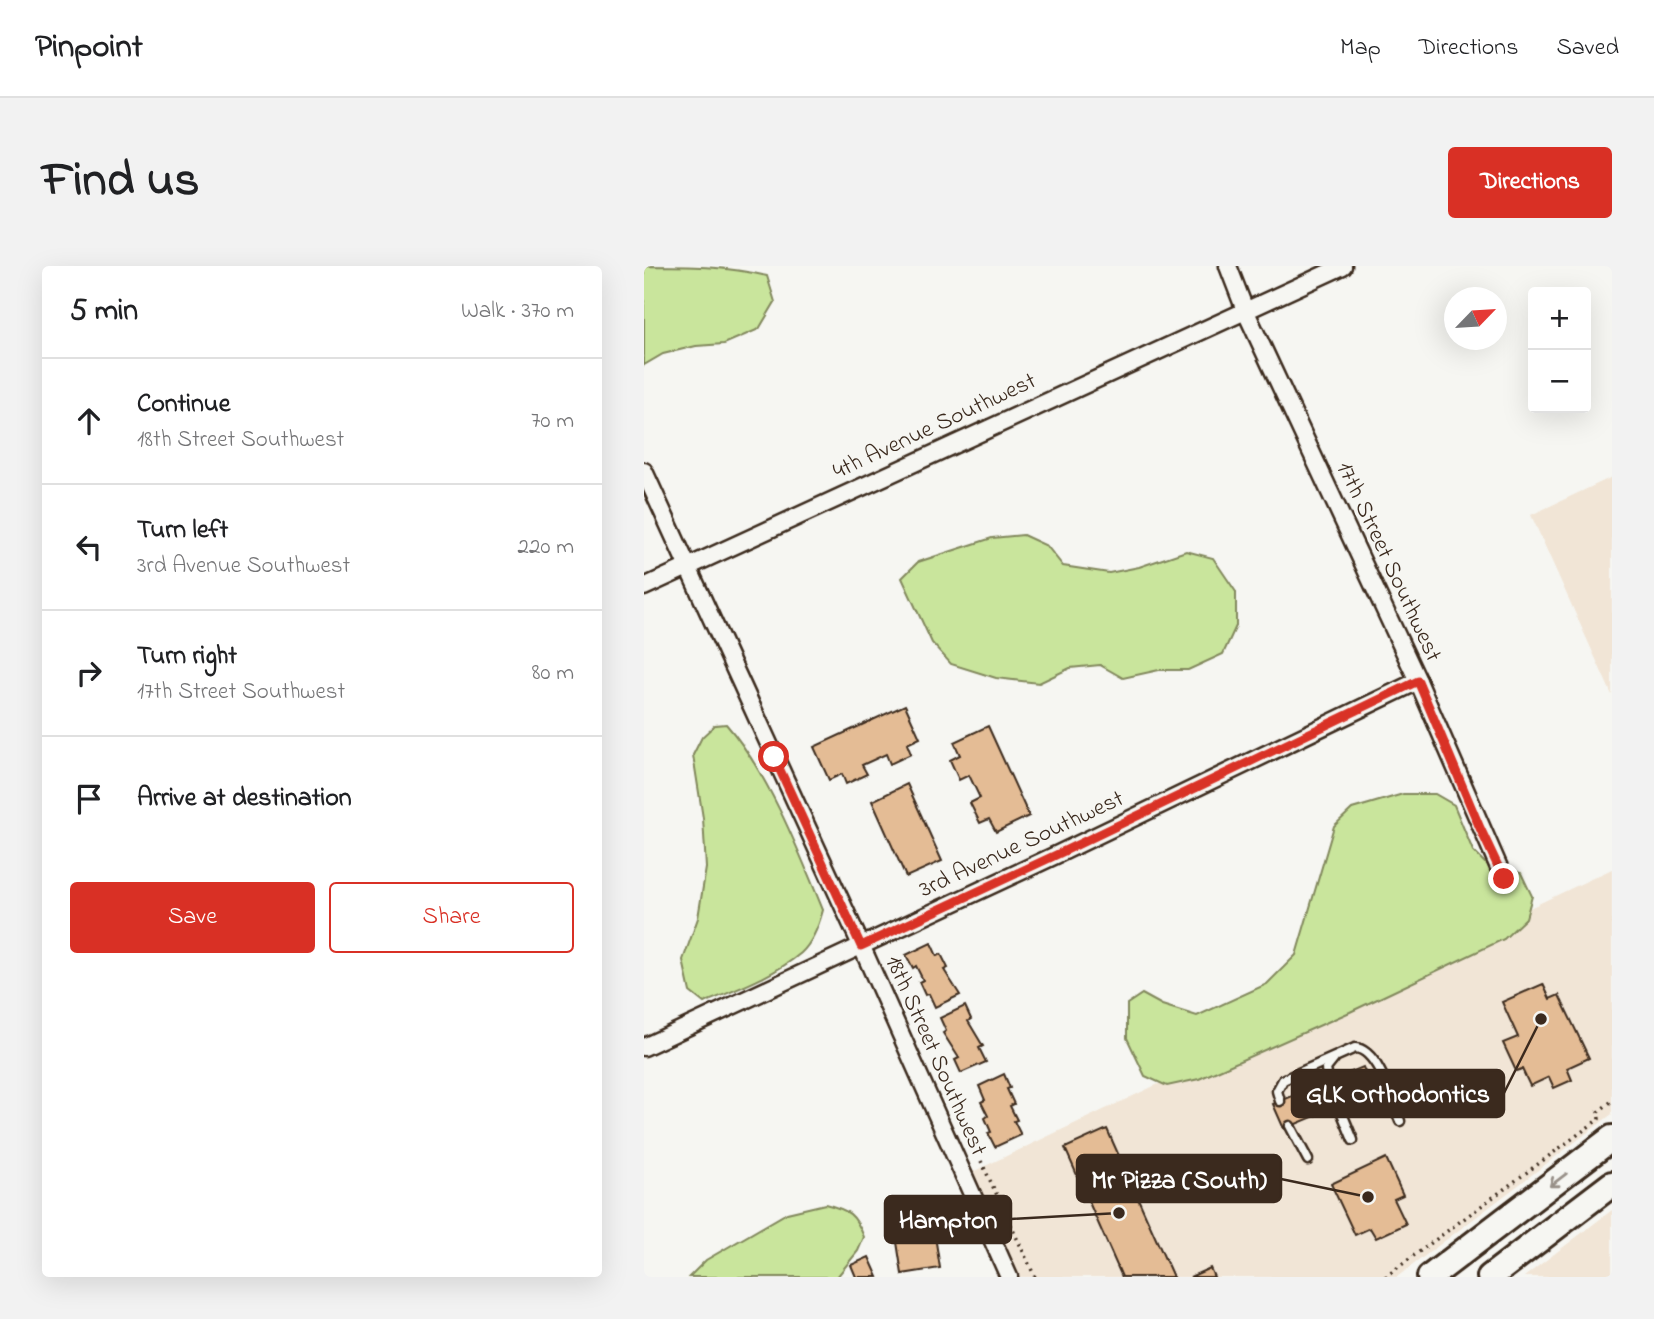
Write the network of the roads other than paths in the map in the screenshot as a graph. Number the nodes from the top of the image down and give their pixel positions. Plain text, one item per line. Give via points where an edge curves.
1 (1228, 266) edge
2 (1343, 266) edge
3 (1354, 266) edge
4 (1245, 310) junction
5 (644, 471) edge
6 (688, 565) junction
7 (644, 587) edge
8 (1418, 681) junction
9 (1504, 879) dead end
10 (861, 946) junction
11 (644, 1047) edge
12 (1339, 1055) junction
13 (1328, 1081) dead end
14 (1280, 1101) dead end
15 (1339, 1106) dead end
16 (1399, 1121) dead end
17 (1290, 1126) dead end
18 (1612, 1138) edge
19 (1353, 1140) dead end
20 (1308, 1160) dead end
21 (1612, 1184) edge
22 (1009, 1277) edge
23 (1430, 1277) edge
24 (1490, 1277) edge

1 - 4 street, 17th Street Southwest
2 - 4 street, 4th Avenue Southwest
3 - 4 street, 4th Avenue Southwest
4 - 6 street, 4th Avenue Southwest
4 - 8 street, 17th Street Southwest
5 - 6 street, 18th Street Southwest
6 - 7 street, 4th Avenue Southwest
6 - 10 street, 18th Street Southwest
8 - 9 street, 17th Street Southwest
8 - 10 street, 3rd Avenue Southwest
10 - 11 street, 3rd Avenue Southwest
10 - 22 street, 18th Street Southwest
12 - 13 lane via 1326,1069
12 - 14 lane via 1283,1080 1277,1091
12 - 16 lane via 1355,1048 1368,1052
15 - 19 lane
17 - 20 lane
18 -> 23 main road
21 - 24 main road

